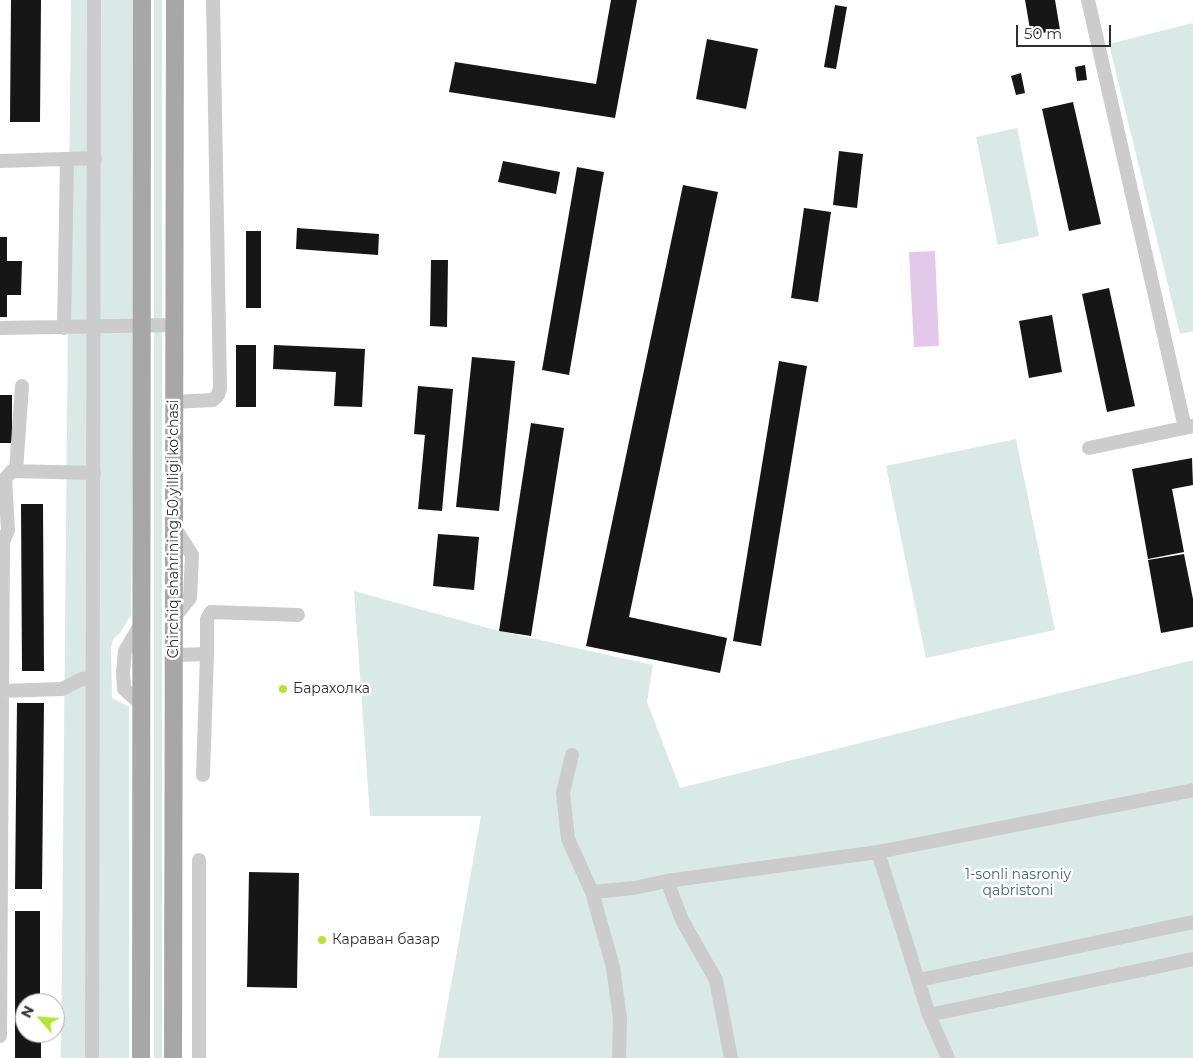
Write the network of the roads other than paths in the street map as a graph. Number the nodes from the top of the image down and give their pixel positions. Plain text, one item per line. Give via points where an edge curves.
1 (94, 0) edge
2 (142, 0) edge
3 (175, 0) edge
4 (214, 0) edge
5 (1088, 0) edge
6 (94, 158) junction
7 (67, 159) junction
8 (0, 161) edge
9 (174, 325) junction
10 (142, 326) junction
11 (0, 328) edge
12 (64, 328) junction
13 (93, 328) junction
14 (22, 386) dead end
15 (174, 402) junction
16 (1189, 427) edge
17 (1089, 448) dead end
18 (16, 471) junction
19 (94, 473) junction
20 (2, 543) edge
21 (298, 615) dead end
22 (207, 654) junction
23 (174, 655) junction
24 (93, 678) junction
25 (2, 692) junction
26 (572, 756) dead end
27 (203, 775) dead end
28 (1193, 790) edge
29 (1, 848) edge
30 (878, 852) junction
31 (199, 860) dead end
32 (667, 880) junction
33 (592, 892) junction
34 (1193, 922) edge
35 (1193, 960) edge
36 (919, 980) junction
37 (929, 1015) junction
38 (0, 1036) edge
39 (92, 1058) edge
40 (141, 1058) edge
41 (173, 1058) edge
42 (199, 1058) edge
43 (618, 1058) edge
44 (731, 1058) edge
45 (948, 1058) edge

1 - 6 street
2 - 10 main road
3 - 9 main road, Chirchiq shahrining 50 yilligi koʻchasi
4 - 15 street via 220,388 213,400
5 - 16 street
6 - 7 street
6 - 13 street
7 - 8 street
7 - 12 street
9 - 10 street
9 - 15 main road, Chirchiq shahrining 50 yilligi koʻchasi
10 - 13 street
10 - 40 main road
11 - 12 street
12 - 13 street
13 - 19 street
14 - 18 street
15 - 23 main road, Chirchiq shahrining 50 yilligi koʻchasi
16 - 17 street
18 - 19 street
18 - 20 street via 7,474 5,480 8,530
19 - 24 street
20 - 25 street
21 - 22 street via 211,612 207,619
22 - 23 street
22 - 27 street
23 - 41 main road, Chirchiq shahrining 50 yilligi koʻchasi
24 - 25 street via 82,679 62,689
24 - 39 street
25 - 29 street
26 - 33 street via 563,793 568,839
28 - 30 street
29 - 38 street
30 - 32 street
30 - 36 street
31 - 42 street
32 - 33 street via 634,888
32 - 44 street via 682,920 716,980
33 - 43 street via 614,975 620,1018
34 - 36 street
35 - 37 street
36 - 37 street
37 - 45 street

